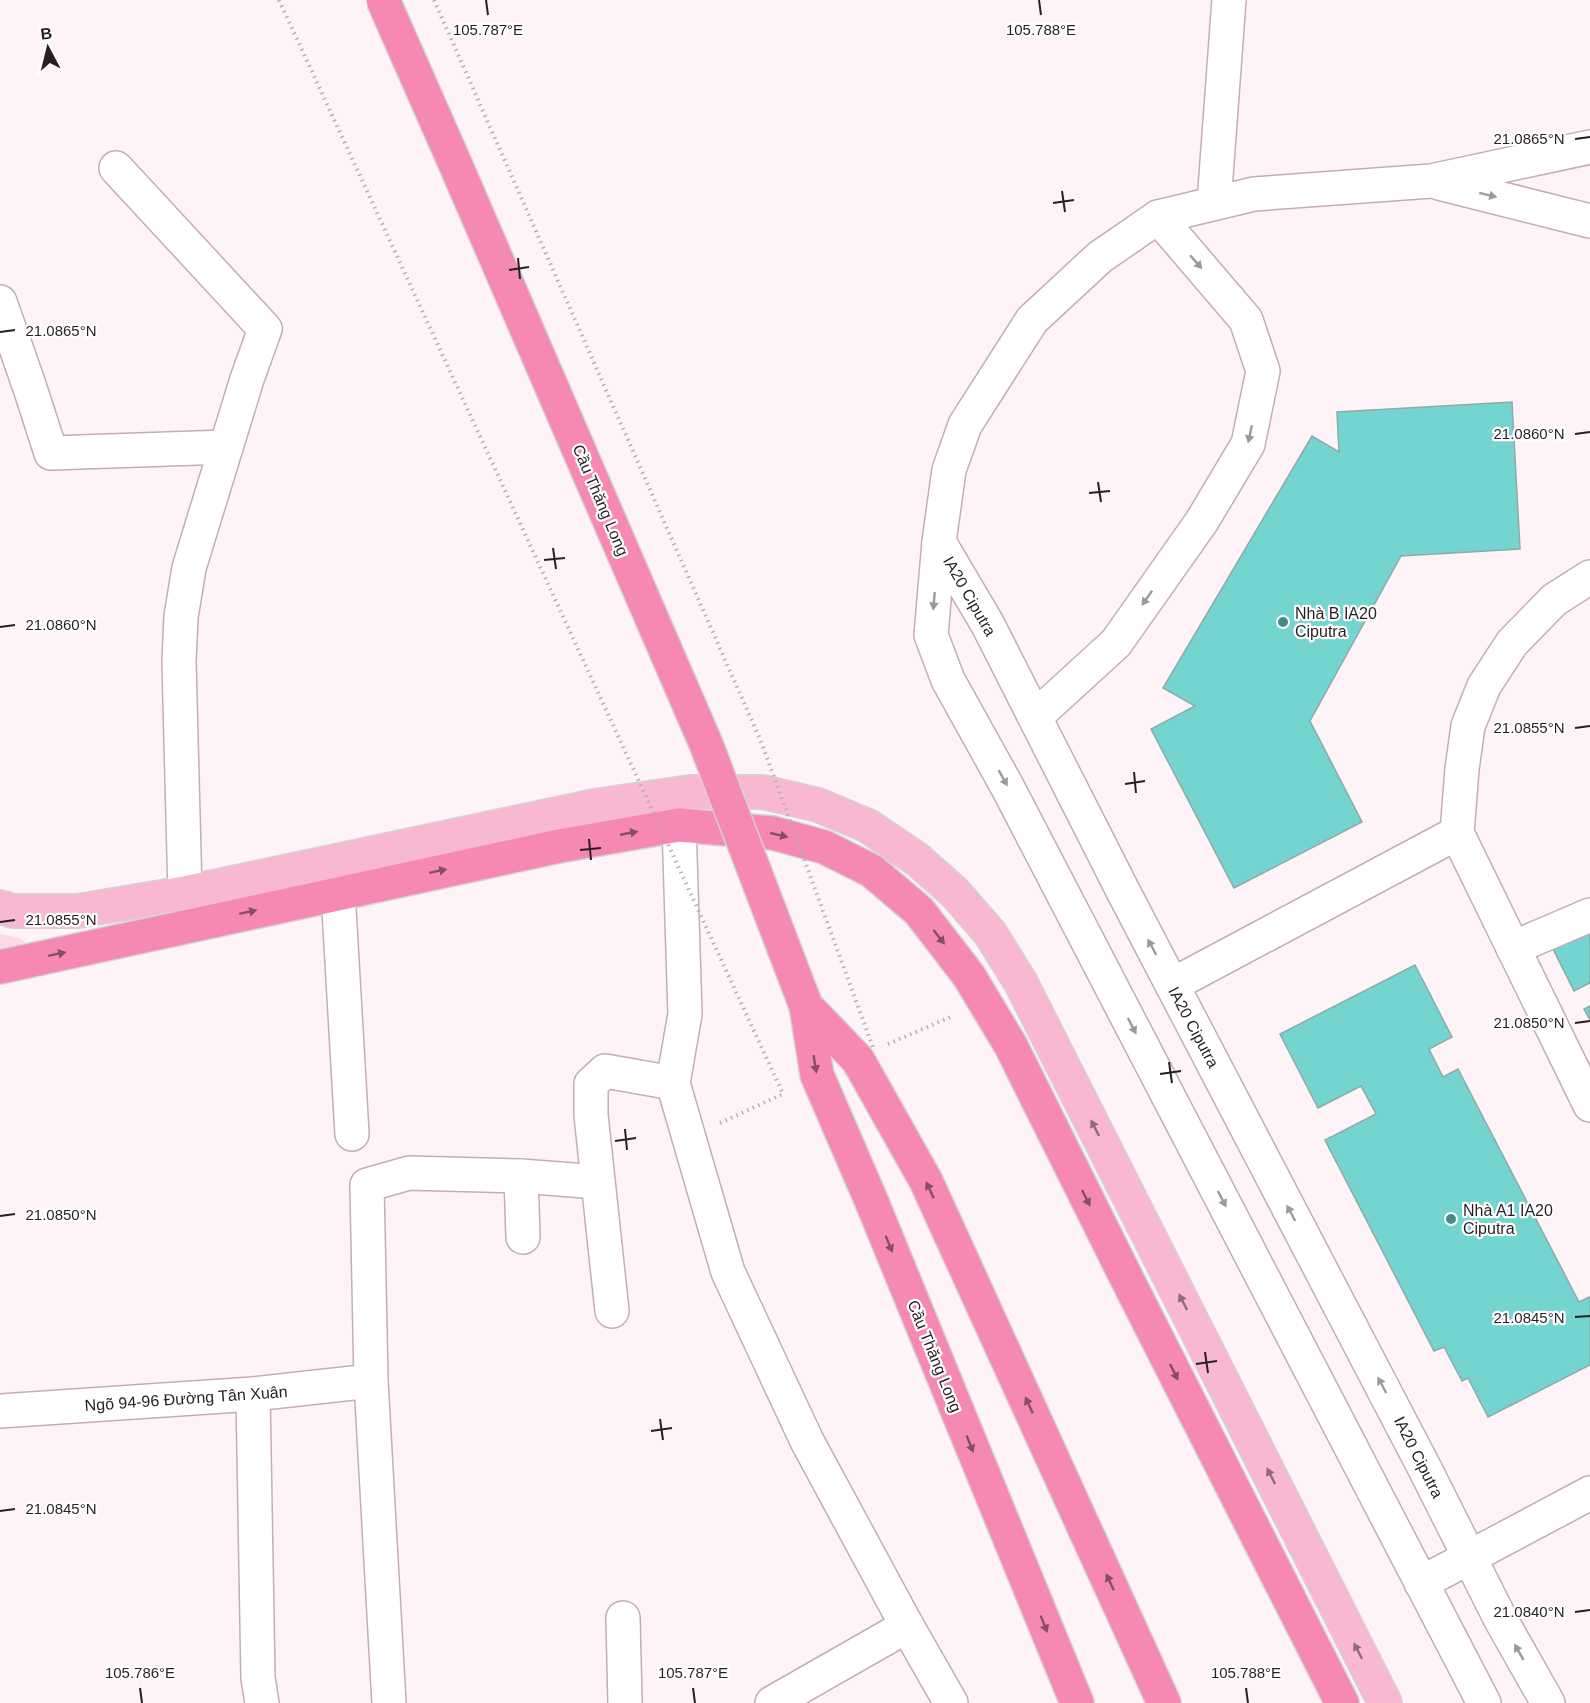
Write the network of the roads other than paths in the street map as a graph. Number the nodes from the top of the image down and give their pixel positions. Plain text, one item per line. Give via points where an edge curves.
1 (383, 0) edge
2 (1230, 0) edge
3 (1590, 147) edge
4 (116, 168) dead end
5 (1431, 181) junction
6 (1214, 203) junction
7 (1158, 217) junction
8 (1590, 221) edge
9 (0, 302) edge
10 (226, 447) junction
11 (939, 542) junction
12 (1590, 577) edge
13 (1035, 717) junction
14 (679, 825) junction
15 (1457, 833) junction
16 (338, 892) junction
17 (185, 893) junction
18 (0, 907) edge
19 (1590, 915) edge
20 (1513, 948) junction
21 (0, 967) edge
22 (1172, 985) junction
23 (806, 1006) junction
24 (673, 1083) junction
25 (1590, 1105) edge
26 (352, 1134) dead end
27 (521, 1176) junction
28 (598, 1182) junction
29 (523, 1237) dead end
30 (612, 1311) dead end
31 (371, 1381) junction
32 (253, 1394) junction
33 (0, 1411) edge
34 (1590, 1493) edge
35 (1469, 1557) junction
36 (1421, 1583) junction
37 (623, 1618) dead end
38 (907, 1626) junction
39 (1134, 1636) junction
40 (262, 1703) edge
41 (389, 1703) edge
42 (625, 1703) edge
43 (772, 1703) edge
44 (951, 1703) edge
45 (1077, 1703) edge
46 (1164, 1703) edge
47 (1174, 1703) edge
48 (1342, 1703) edge
49 (1385, 1703) edge
50 (1484, 1703) edge
51 (1548, 1703) edge

1 - 23 highway, Cầu Thăng Long, bridge via 706,744
2 - 6 street
3 - 5 street
4 - 10 street via 265,329
5 - 6 street via 1254,194
5 -> 8 street
6 - 7 street
7 - 11 street via 1100,257 1032,320 965,425 949,470
7 -> 13 street via 1246,320 1263,371 1248,444 1202,521 1116,643
9 - 10 street via 51,453
10 - 17 street via 189,568 181,617
11 - 13 street, IA20 Ciputra via 988,625
11 -> 36 street, IA20 Ciputra via 931,635 948,680 1014,799
12 - 15 street via 1554,600 1519,636 1484,686 1468,726
22 -> 13 street, IA20 Ciputra
16 -> 14 highway
14 - 24 street via 685,1014
14 -> 48 highway via 773,832 824,847 872,871 919,911 969,976 1011,1046
15 - 20 street
15 - 22 street
21 -> 16 highway
16 - 26 street
17 - 18 main road via 78,911 13,911
49 -> 17 main road via 1022,983 990,933 954,893 918,860 868,826 818,805 763,792 690,792 594,806
19 - 20 street
20 - 25 street
35 -> 22 street, IA20 Ciputra
39 -> 23 highway, Cầu Thăng Long via 926,1181 858,1060
23 -> 45 highway, Cầu Thăng Long via 817,1075
24 - 28 street via 605,1071 591,1084
24 - 38 street via 728,1272 807,1441
27 - 28 street
27 - 29 street
27 - 31 street via 409,1173 367,1185
28 - 30 street
31 - 32 street, Ngõ 94-96 Đường Tân Xuân
31 - 41 street
32 - 33 street, Ngõ 94-96 Đường Tân Xuân
32 - 40 street via 258,1678
34 - 35 street
35 - 36 street
51 -> 35 street, IA20 Ciputra
36 - 50 street, IA20 Ciputra
37 - 42 street
38 - 43 street
38 - 44 street
39 - 46 highway
39 - 47 highway

